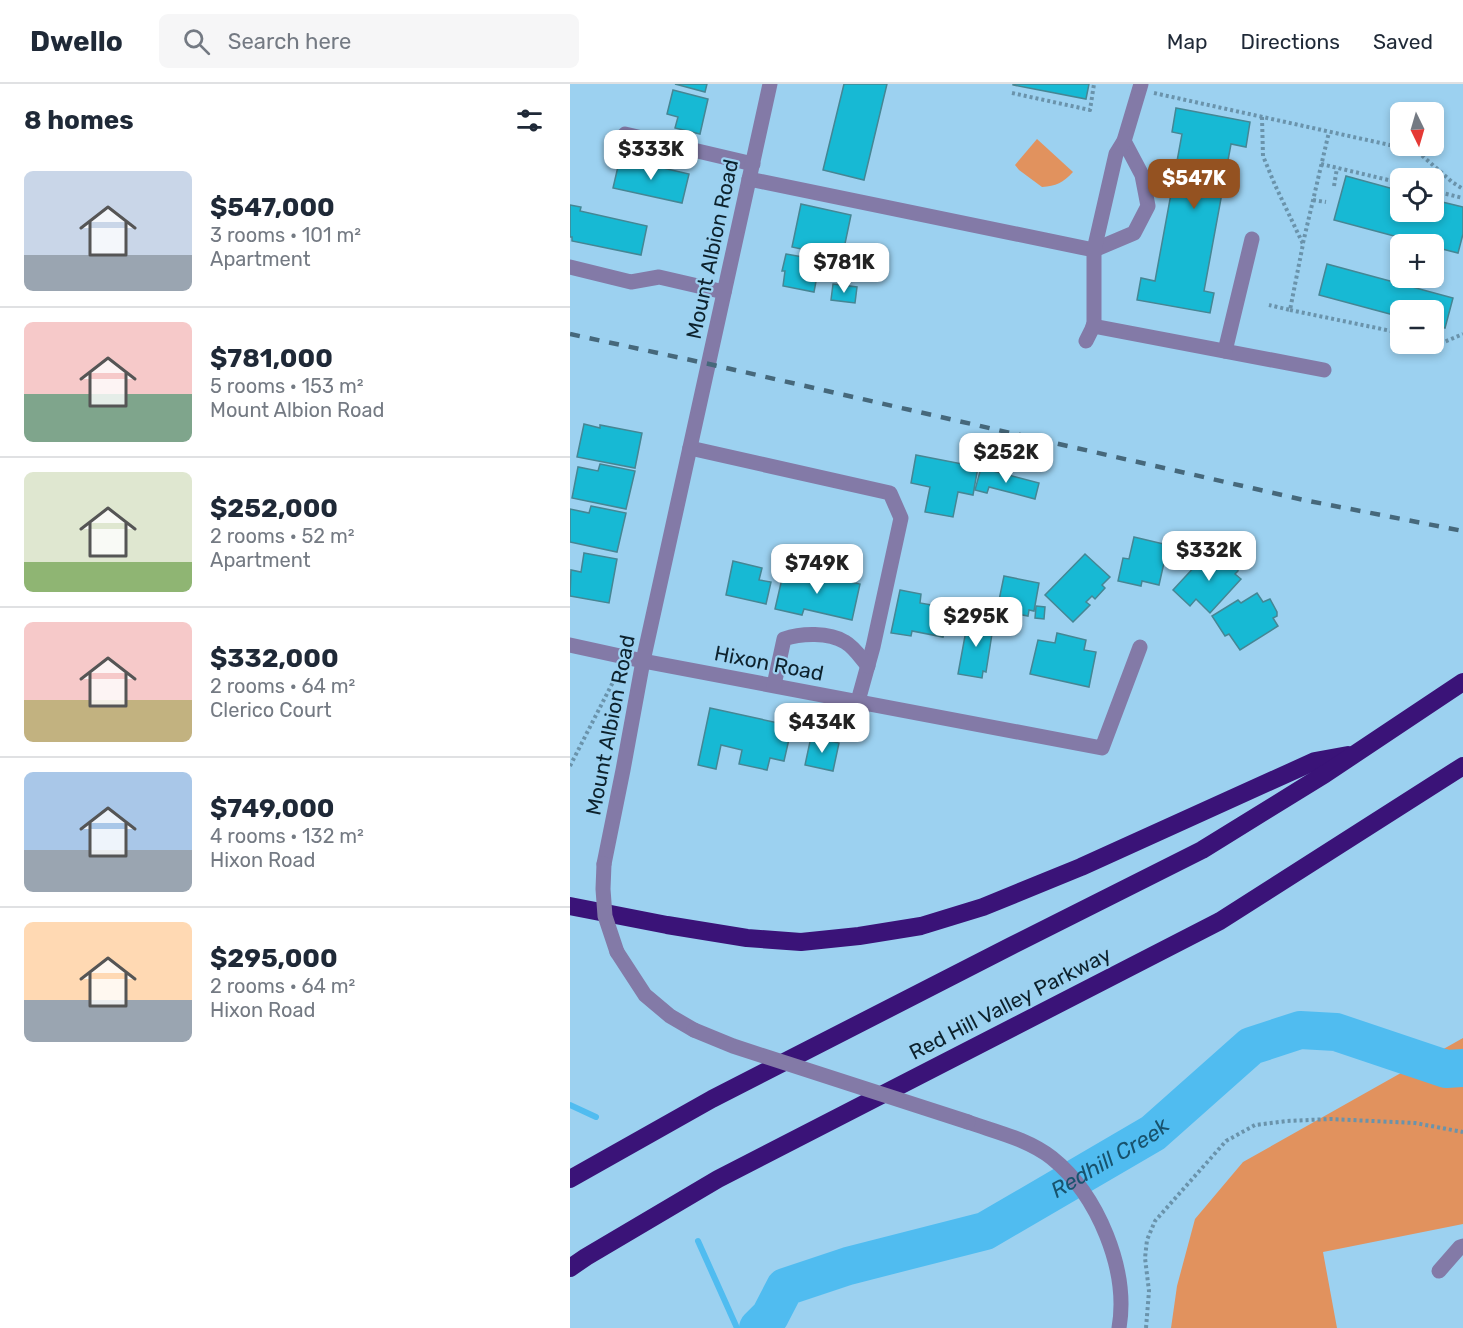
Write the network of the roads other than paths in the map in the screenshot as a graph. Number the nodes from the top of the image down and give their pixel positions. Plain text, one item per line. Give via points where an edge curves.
1 (770, 84) edge
2 (1140, 87) edge
3 (625, 134) dead end
4 (1124, 141) junction
5 (751, 171) junction
6 (1252, 239) dead end
7 (1094, 250) junction
8 (570, 267) edge
9 (724, 292) junction
10 (1093, 326) junction
11 (1086, 341) dead end
12 (1225, 351) junction
13 (1324, 370) dead end
14 (690, 448) junction
15 (570, 645) edge
16 (1140, 647) dead end
17 (643, 661) junction
18 (868, 666) junction
19 (1463, 682) edge
20 (774, 685) junction
21 (858, 701) junction
22 (1356, 754) junction
23 (1463, 766) edge
24 (570, 906) edge
25 (570, 1179) edge
26 (1463, 1246) edge
27 (570, 1268) edge
28 (1439, 1271) dead end
29 (1119, 1328) edge

1 - 5 street, Mount Albion Road
2 - 4 street
3 - 5 street
4 - 7 street via 1116,154
4 - 7 street via 1142,175 1148,206 1134,233
5 - 7 street
5 - 9 street, Mount Albion Road
6 - 12 street
7 - 10 street
8 - 9 street via 631,282 659,277
9 - 14 street, Mount Albion Road
10 - 11 street
10 - 12 street
12 - 13 street
14 - 17 street, Mount Albion Road
14 - 18 street via 890,493 901,518
15 - 17 street, Hixon Road
16 - 21 street, Hixon Road via 1102,748
17 - 20 street, Hixon Road
17 - 29 street, Mount Albion Road, bridge via 604,864 603,889 605,916 617,952 645,995 694,1030 733,1046 968,1122 1030,1144 1052,1158 1090,1201 1104,1228 1119,1282
18 - 20 street via 846,642 831,636 790,637 784,639
18 - 21 street
19 - 22 highway
20 - 21 street, Hixon Road
22 - 24 highway via 1316,761 1081,867 983,907 921,926 801,942 747,938
22 - 25 highway via 1202,850 722,1094
23 - 27 highway, Red Hill Valley Parkway via 1220,921 718,1179
26 - 28 street

